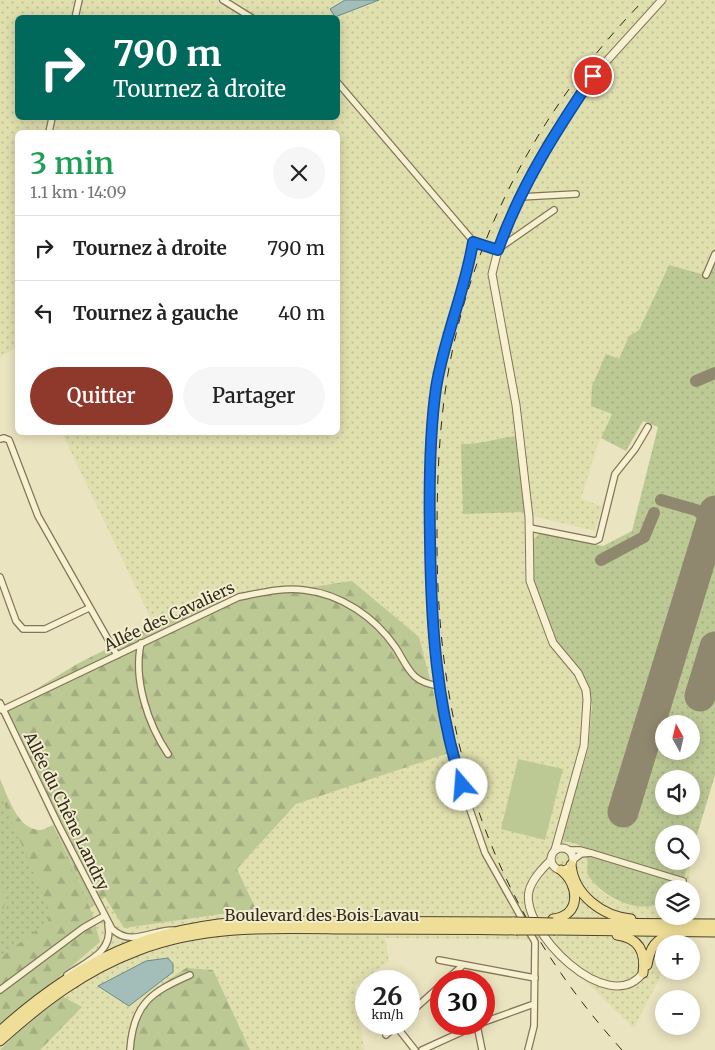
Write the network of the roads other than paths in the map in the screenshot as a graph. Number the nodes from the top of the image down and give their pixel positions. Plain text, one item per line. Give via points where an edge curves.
1 (79, 0) edge
2 (223, 0) edge
3 (662, 0) edge
4 (76, 15) edge
5 (247, 15) edge
6 (340, 85) edge
7 (576, 194) dead end
8 (520, 197) junction
9 (554, 210) dead end
10 (473, 242) junction
11 (498, 250) junction
12 (715, 254) edge
13 (706, 275) dead end
14 (648, 427) dead end
15 (0, 440) edge
16 (530, 528) junction
17 (0, 576) edge
18 (90, 608) junction
19 (142, 643) junction
20 (117, 655) junction
21 (439, 686) junction
22 (0, 703) edge
23 (2, 710) junction
24 (168, 754) dead end
25 (558, 838) junction
26 (566, 849) junction
27 (556, 850) junction
28 (591, 853) junction
29 (572, 862) junction
30 (555, 865) junction
31 (680, 880) edge
32 (104, 916) junction
33 (655, 922) edge
34 (108, 923) junction
35 (554, 924) junction
36 (655, 924) edge
37 (700, 924) edge
38 (715, 924) edge
39 (515, 926) junction
40 (178, 930) junction
41 (568, 930) junction
42 (698, 932) junction
43 (715, 932) edge
44 (439, 960) dead end
45 (462, 966) junction
46 (457, 970) edge
47 (643, 973) junction
48 (190, 975) dead end
49 (535, 978) junction
50 (0, 990) edge
51 (48, 991) junction
52 (430, 995) edge
53 (420, 1004) edge
54 (534, 1004) junction
55 (495, 1018) edge
56 (0, 1031) edge
57 (402, 1035) edge
58 (454, 1035) edge
59 (481, 1035) edge
60 (0, 1041) edge
61 (130, 1050) edge
62 (415, 1050) edge
63 (422, 1050) edge
64 (482, 1050) edge
65 (528, 1050) edge

1 - 4 street
2 - 5 street
3 - 8 street via 593,76 548,143
6 - 10 street
7 - 8 street
8 - 11 street
9 - 11 street
10 - 11 street
10 - 21 street via 436,388 429,491 431,620
11 - 16 street via 492,274 493,290 516,405
12 - 13 street
14 - 16 street via 615,474 599,539 595,541
15 - 18 street via 9,440 38,516
16 - 25 street via 532,591 553,644 582,681 587,700 584,746
17 - 18 street via 16,621 23,629 45,629
18 - 20 street
19 - 20 street, Allée des Cavaliers
19 - 21 street, Allée des Cavaliers via 239,597 279,590 304,590 354,607 383,631 411,674 423,682
19 - 24 street via 143,702
20 - 23 street, Allée des Cavaliers
21 - 49 street via 450,747 485,853 535,942
22 - 23 street, Allée du Chêne Landry
23 - 32 street, Allée du Chêne Landry
25 - 26 street
25 - 27 street
26 - 27 street
26 - 28 street
26 - 29 street
27 - 30 street
28 - 29 street via 582,854
28 - 31 street
29 - 30 street
29 - 33 main road via 579,889 595,905 619,917
30 - 35 main road via 574,888 575,903
30 - 47 street via 540,872 530,890 531,910 564,960 589,977 618,986 632,984
32 - 34 street, Allée du Chêne Landry
32 - 50 street
34 - 40 street, Allée du Chêne Landry via 125,938
34 - 51 street via 110,936 106,947
35 - 36 main road
35 - 39 main road, Boulevard des Bois Lavau, bridge
35 - 41 main road
37 - 38 main road
39 - 40 main road, Boulevard des Bois Lavau via 258,920
39 - 60 main road, Boulevard des Bois Lavau via 259,928 194,934 140,949 91,972 42,1004
40 - 51 main road, Boulevard des Bois Lavau via 103,957
41 - 42 main road
41 - 47 main road via 627,936 641,948
42 - 43 main road
42 - 47 main road via 658,940 651,948
44 - 45 street
45 - 46 street
45 - 49 street
48 - 61 street via 152,993 134,1024
49 - 54 street
51 - 56 main road, Boulevard des Bois Lavau
52 - 53 street
54 - 55 street
54 - 65 street via 534,1026
57 - 62 street
58 - 63 street
59 - 64 street

